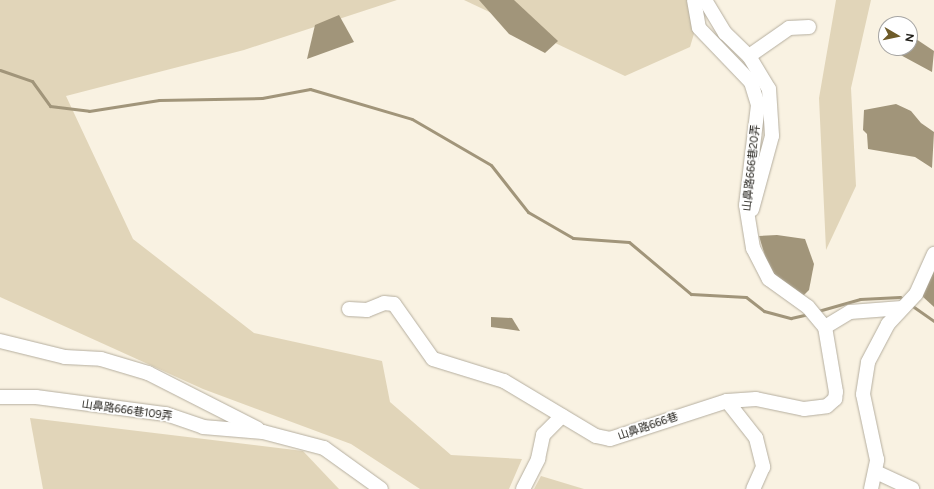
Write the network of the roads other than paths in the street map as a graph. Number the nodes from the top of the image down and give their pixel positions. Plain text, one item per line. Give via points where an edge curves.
1 (694, 0) edge
2 (705, 0) edge
3 (809, 27) dead end
4 (749, 56) junction
5 (748, 221) junction
6 (934, 254) edge
7 (907, 304) junction
8 (349, 309) dead end
9 (825, 327) junction
10 (0, 341) edge
11 (0, 397) edge
12 (728, 401) junction
13 (562, 416) junction
14 (263, 432) junction
15 (876, 472) junction
16 (381, 489) edge
17 (523, 489) edge
18 (753, 489) edge
19 (871, 489) edge
20 (912, 489) edge

1 - 5 street, 山鼻路666巷20弄 via 700,28 751,82 758,105 748,192
2 - 4 street via 725,33
3 - 4 street via 789,28
4 - 5 street via 769,89 772,136
5 - 9 street, 山鼻路666巷20弄 via 753,248 769,279 814,313
6 - 7 street
7 - 9 street via 850,312
7 - 15 street via 878,343 865,375 863,394 876,449
8 - 13 street, 山鼻路666巷 via 367,310 384,302 394,304 433,359 504,381
9 - 12 street, 山鼻路666巷 via 836,392 826,406 804,409 756,400
10 - 14 street via 65,357 101,360 148,373
11 - 14 street, 山鼻路666巷109弄 via 36,397 166,414 203,427
12 - 13 street, 山鼻路666巷 via 610,440 596,436
12 - 18 street via 756,438 763,467
13 - 17 street via 544,435 538,460
14 - 16 street, 山鼻路666巷109弄 via 324,448
15 - 19 street
15 - 20 street

